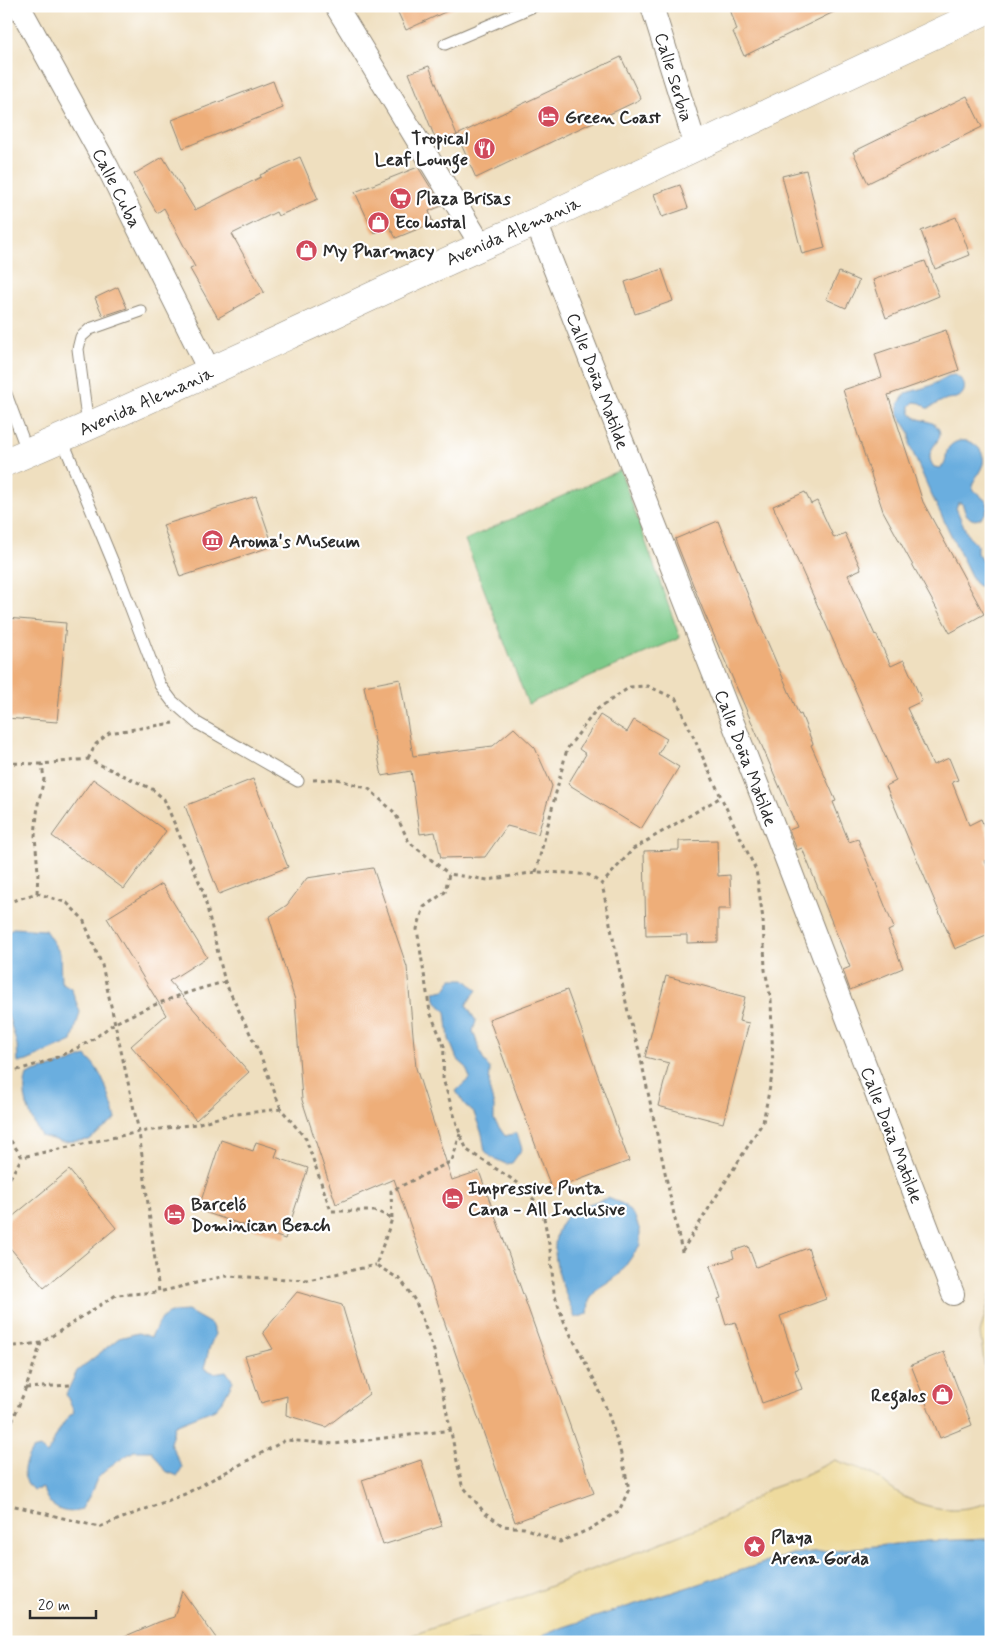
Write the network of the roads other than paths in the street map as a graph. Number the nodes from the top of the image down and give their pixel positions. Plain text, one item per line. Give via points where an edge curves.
1 (18, 6) edge
2 (336, 6) edge
3 (534, 6) edge
4 (652, 6) edge
5 (991, 8) edge
6 (445, 44) dead end
7 (696, 147) junction
8 (536, 222) junction
9 (481, 245) junction
10 (141, 311) dead end
11 (210, 372) junction
12 (6, 394) edge
13 (88, 427) junction
14 (62, 438) junction
15 (17, 457) edge
16 (298, 781) road end
17 (953, 1294) dead end

1 - 11 street, Calle Cuba via 107,166
2 - 9 street
3 - 6 lane
4 - 7 street, Calle Serbia
5 - 7 street, Avenida Alemania
7 - 8 street, Avenida Alemania
8 - 9 street, Avenida Alemania
8 - 17 street, Calle Doña Matilde via 770,816
9 - 11 street, Avenida Alemania
10 - 13 lane via 90,329 81,337 78,350
11 - 13 street, Avenida Alemania
12 - 15 lane
13 - 14 street, Avenida Alemania
14 - 15 street, Avenida Alemania
14 - 16 lane via 160,685 172,701 197,723

